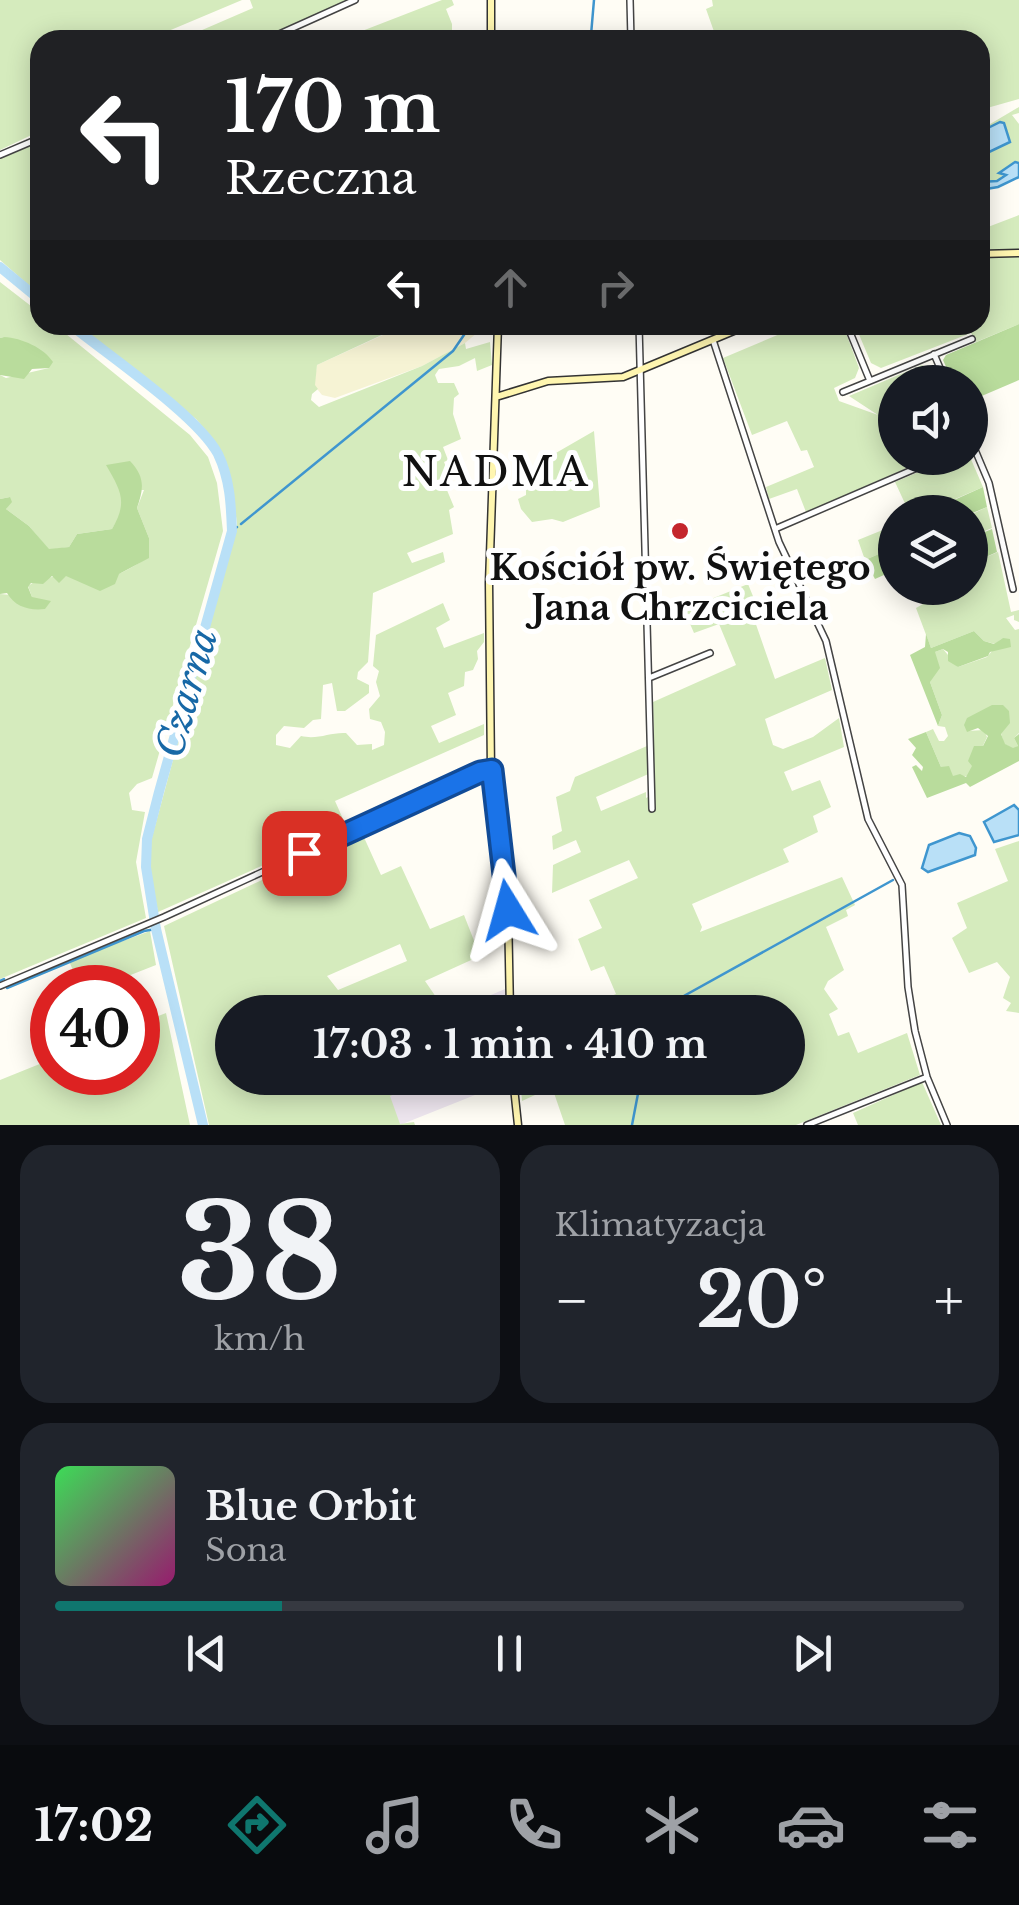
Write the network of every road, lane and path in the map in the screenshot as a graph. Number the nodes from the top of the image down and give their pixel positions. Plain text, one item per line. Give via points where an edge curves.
1 (355, 0) edge
2 (491, 0) edge
3 (630, 0) edge
4 (288, 30) edge
5 (491, 30) edge
6 (631, 30) edge
7 (30, 142) edge
8 (0, 155) edge
9 (990, 255) edge
10 (1016, 256) edge
11 (498, 335) edge
12 (640, 335) edge
13 (725, 335) edge
14 (850, 335) edge
15 (972, 338) dead end
16 (713, 340) junction
17 (934, 354) junction
18 (939, 365) edge
19 (641, 371) junction
20 (870, 381) junction
21 (843, 392) dead end
22 (496, 398) junction
23 (900, 475) edge
24 (986, 475) edge
25 (775, 529) junction
26 (1012, 589) dead end
27 (710, 653) dead end
28 (649, 678) junction
29 (492, 770) junction
30 (652, 809) dead end
31 (0, 986) edge
32 (510, 995) edge
33 (927, 1078) junction
34 (515, 1095) edge
35 (518, 1125) edge
36 (807, 1125) edge
37 (947, 1125) edge

1 - 4 street
2 - 5 street
3 - 6 street
7 - 8 street
9 - 10 street
11 - 22 street
12 - 19 street
13 - 16 street
14 - 20 street
15 - 17 street
16 - 19 street
16 - 25 street
17 - 18 street
17 - 20 street
19 - 22 street via 601,380 548,380
19 - 28 street
20 - 21 street
22 - 29 street
23 - 25 street
24 - 26 street
25 - 33 street via 826,641 868,820 902,886 909,999
27 - 28 street
28 - 30 street
29 - 31 street
29 - 32 street
33 - 36 street
33 - 37 street
34 - 35 street

